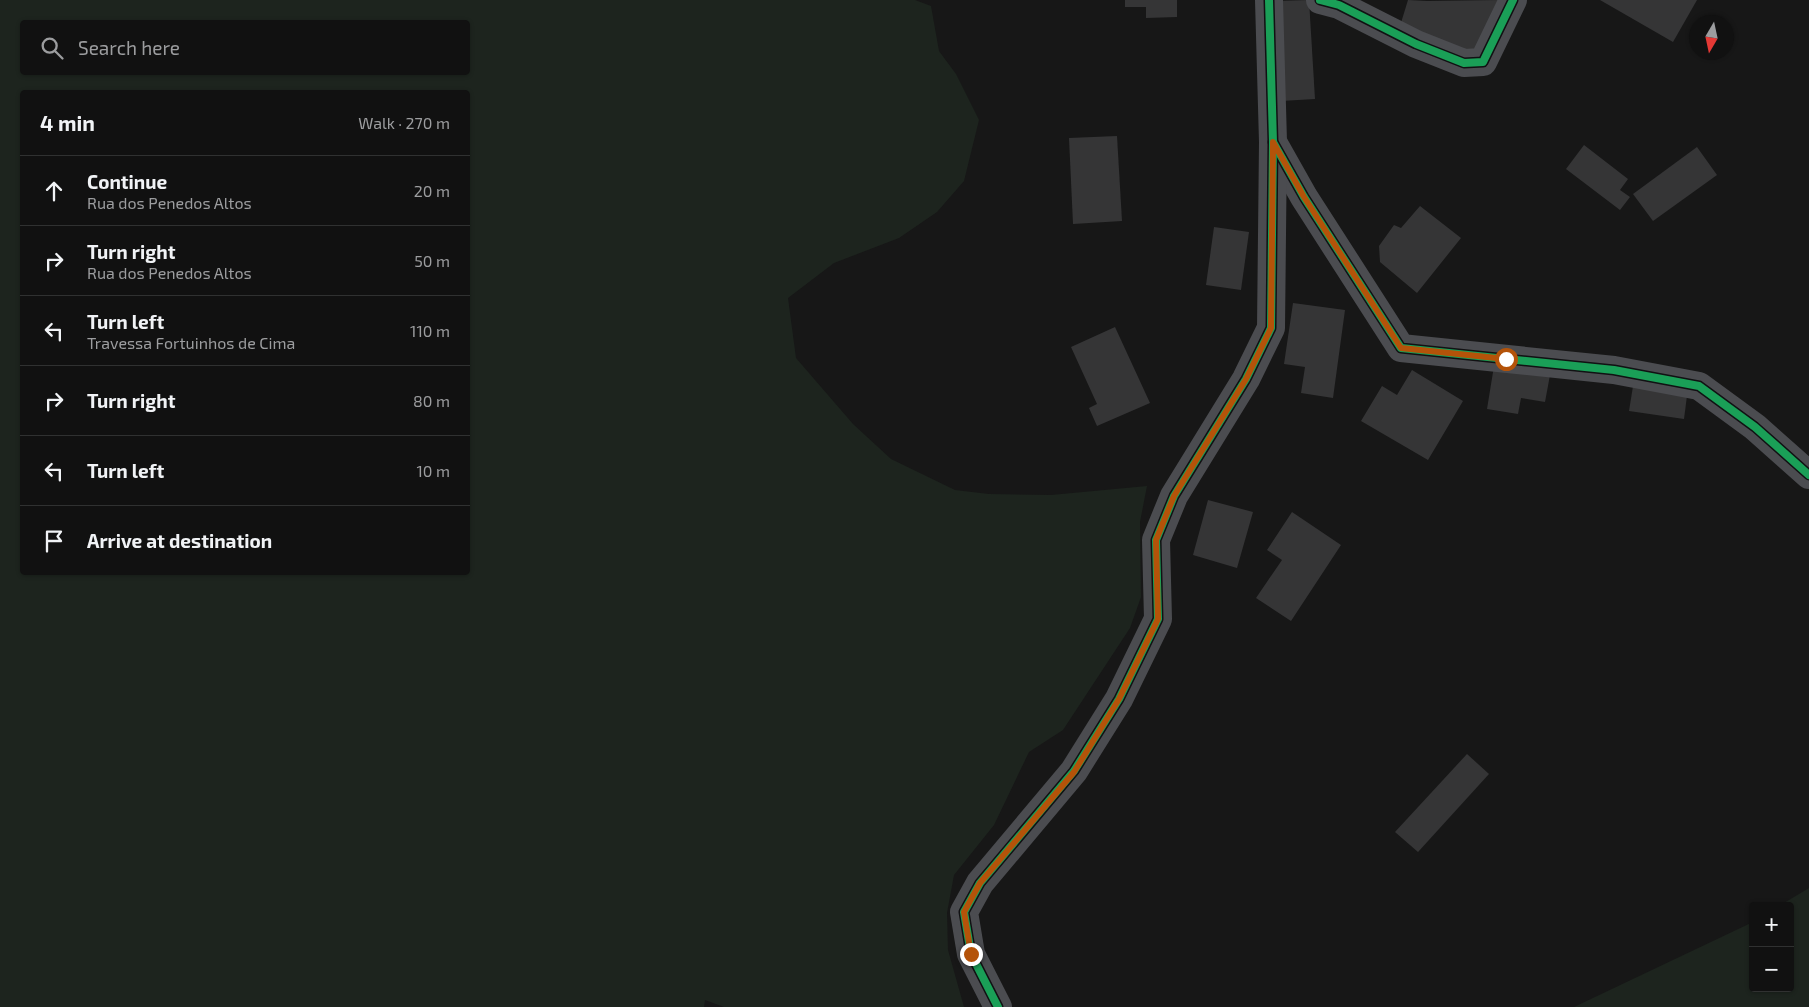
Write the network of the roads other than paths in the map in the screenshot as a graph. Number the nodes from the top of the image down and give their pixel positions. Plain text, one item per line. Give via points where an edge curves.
1 (1270, 0) edge
2 (1320, 0) edge
3 (1513, 0) edge
4 (1273, 142) junction
5 (1809, 475) edge
6 (998, 1007) edge

1 - 4 street
2 - 3 street via 1464,63 1483,62
4 - 5 street via 1304,197 1401,348 1614,370 1699,386 1756,427
4 - 6 street via 1271,328 1246,379 1174,496 1156,540 1158,619 1119,699 1074,772 980,883 964,912 971,954

